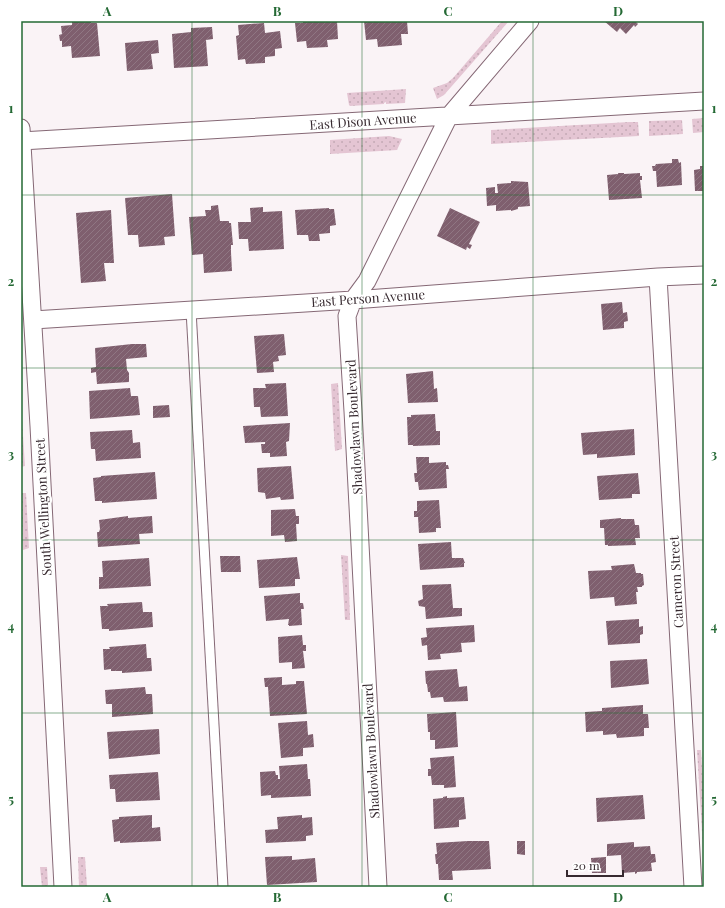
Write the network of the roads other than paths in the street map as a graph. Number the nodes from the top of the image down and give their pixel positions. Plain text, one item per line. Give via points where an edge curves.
1 (530, 21) edge
2 (704, 101) edge
3 (449, 116) junction
4 (21, 136) edge
5 (704, 275) edge
6 (658, 277) junction
7 (353, 300) junction
8 (191, 310) junction
9 (33, 320) junction
10 (63, 887) edge
11 (223, 887) edge
12 (378, 887) edge
13 (693, 887) edge

1 - 3 street, Shadowlawn Boulevard
2 - 3 street, East Dison Avenue
3 - 4 street, East Dison Avenue
3 - 7 street, Shadowlawn Boulevard via 367,281
4 - 9 street, South Wellington Street
5 - 6 street, East Person Avenue
6 - 7 street, East Person Avenue
6 - 13 street, Cameron Street
7 - 8 street, East Person Avenue
7 - 12 street, Shadowlawn Boulevard via 347,316
8 - 9 street, East Person Avenue
8 - 11 lane
9 - 10 street, South Wellington Street

